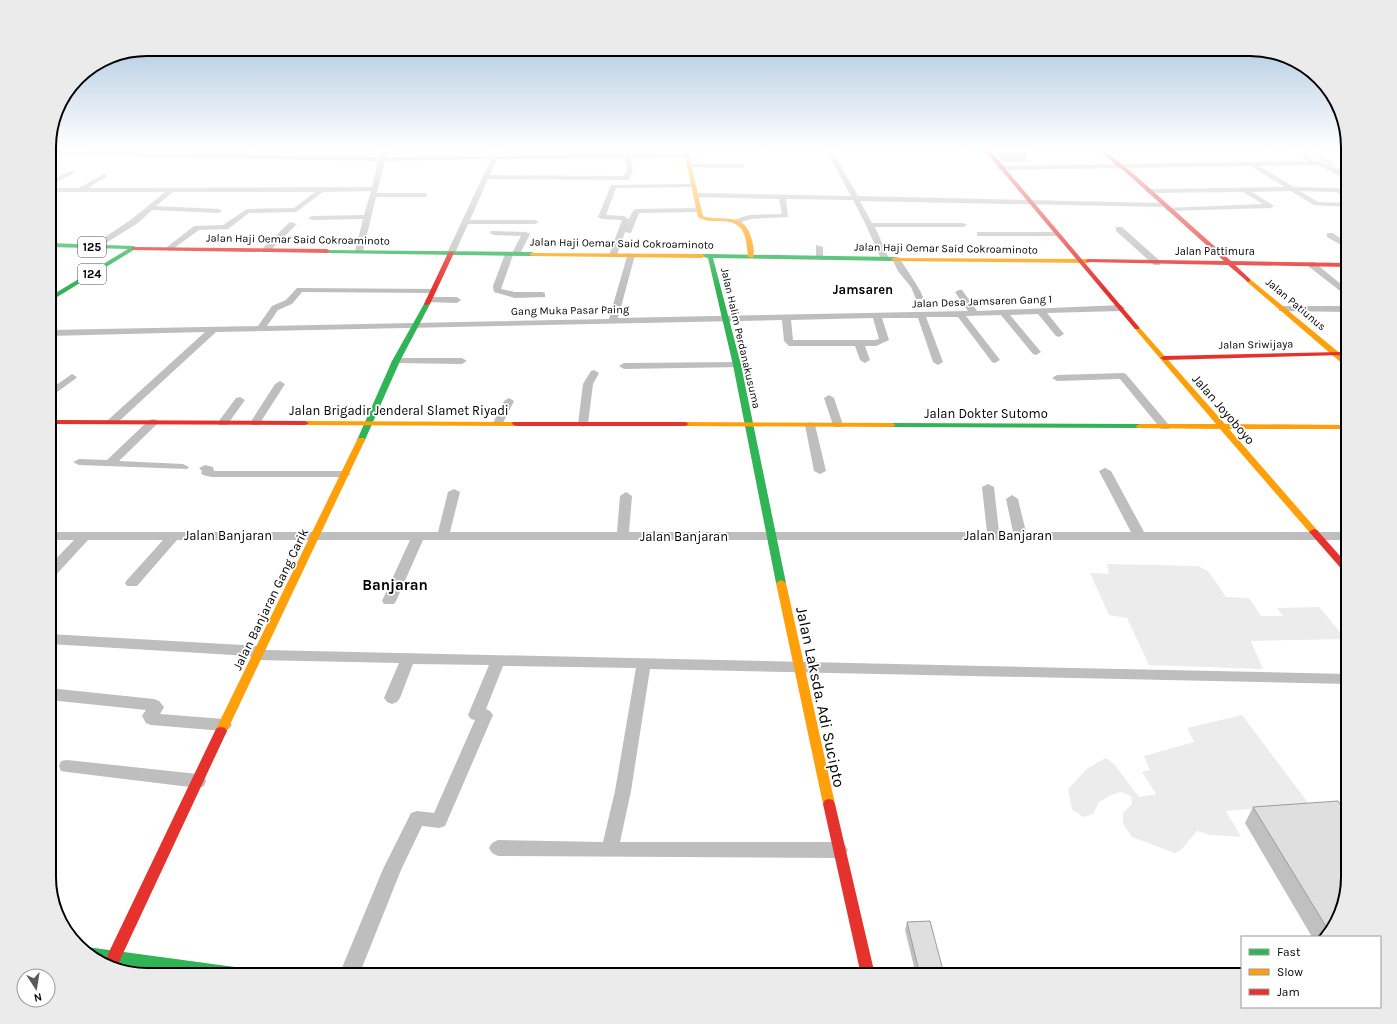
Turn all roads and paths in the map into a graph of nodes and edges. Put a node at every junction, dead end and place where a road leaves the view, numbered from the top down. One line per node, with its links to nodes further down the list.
1 (165, 195): 19 (street)
2 (316, 195): 40 (street)
3 (373, 195): 23 (street)
4 (421, 195): 5 (street)
5 (425, 195)
6 (478, 195): 25 (street)
7 (611, 195): 45 (street)
8 (695, 195): 14 (street); 20 (street)
9 (852, 195): 15 (street)
10 (1025, 195): 16 (street, Jalan Joyoboyo)
11 (1152, 195): 18 (street, Jalan Patiunus)
12 (1253, 195): 18 (street)
13 (1302, 195): 17 (street)
14 (782, 196): 15 (street); 24 (street)
15 (854, 198): 16 (street); 28 (street)
16 (1030, 201): 18 (street); 33 (street, Jalan Joyoboyo)
17 (1340, 205)
18 (1166, 207): 54 (street, Jalan Patiunus)
19 (150, 208): 21 (street); 37 (street)
20 (699, 210): 24 (street); 45 (street)
21 (218, 211)
22 (312, 218): 23 (street)
23 (367, 218): 42 (street)
24 (739, 221): 48 (street)
25 (466, 222): 26 (street); 43 (street)
26 (536, 222)
27 (293, 224): 41 (street)
28 (870, 225): 29 (street); 50 (street)
29 (963, 225)
30 (1120, 229): 53 (street)
31 (494, 233): 44 (street)
32 (980, 234): 33 (street)
33 (1057, 234): 52 (street, Jalan Joyoboyo)
34 (1330, 235): 35 (street)
35 (1341, 242)
36 (56, 245): 37 (street, 125)
37 (96, 247): 39 (street, 125)
38 (819, 247): 49 (street)
39 (134, 248): 40 (street, Jalan Haji Oemar Said Cokroaminoto); 61 (street, 124)
40 (166, 249): 41 (street, Jalan Haji Oemar Said Cokroaminoto)
41 (266, 250): 42 (street, Jalan Haji Oemar Said Cokroaminoto)
42 (359, 251): 43 (street, Jalan Haji Oemar Said Cokroaminoto)
43 (451, 253): 44 (street, Jalan Haji Oemar Said Cokroaminoto); 58 (street, Jalan Banjaran Gang Carik)
44 (513, 254): 45 (street, Jalan Haji Oemar Said Cokroaminoto); 60 (street)
45 (616, 255): 46 (street, Jalan Haji Oemar Said Cokroaminoto)
46 (631, 256): 47 (street, Jalan Haji Oemar Said Cokroaminoto); 77 (street)
47 (710, 256): 48 (street, Jalan Haji Oemar Said Cokroaminoto); 76 (street, Jalan Halim Perdanakusuma)
48 (751, 257): 49 (street, Jalan Haji Oemar Said Cokroaminoto)
49 (820, 258): 50 (street, Jalan Haji Oemar Said Cokroaminoto)
50 (885, 259): 51 (street, Jalan Haji Oemar Said Cokroaminoto)
51 (896, 259): 52 (street, Jalan Haji Oemar Said Cokroaminoto); 62 (street)
52 (1082, 262): 53 (street, Jalan Pattimura); 65 (street, Jalan Joyoboyo)
53 (1157, 263): 54 (street, Jalan Pattimura)
54 (1228, 263): 55 (street, Jalan Pattimura); 66 (street, Jalan Patiunus)
55 (1311, 264): 56 (street, Jalan Pattimura); 57 (street)
56 (1341, 265)
57 (1341, 288)
58 (433, 291): 63 (street, Jalan Banjaran Gang Carik); 80 (street)
59 (959, 292): 69 (street)
60 (542, 295)
61 (56, 296)
62 (919, 297)
63 (429, 300): 64 (street); 79 (street, Jalan Banjaran Gang Carik)
64 (457, 300)
65 (1120, 308): 68 (street, Jalan Desa Jamsaren Gang 1); 88 (street, Jalan Joyoboyo)
66 (1282, 309): 67 (street); 86 (street, Jalan Patiunus)
67 (1341, 309)
68 (1040, 311): 70 (street, Jalan Desa Jamsaren Gang 1); 83 (street)
69 (974, 313): 70 (street, Jalan Desa Jamsaren Gang 1); 72 (street, Jalan Desa Jamsaren Gang 1)
70 (1004, 313): 85 (street)
71 (470, 314): 78 (street)
72 (960, 314): 73 (street, Jalan Desa Jamsaren Gang 1); 91 (street)
73 (921, 315): 74 (street, Jalan Desa Jamsaren Gang 1); 94 (street)
74 (878, 316): 75 (street, Jalan Desa Jamsaren Gang 1); 84 (street)
75 (786, 318): 76 (street, Jalan Desa Jamsaren Gang 1); 84 (street)
76 (725, 319): 77 (street, Gang Muka Pasar Paing); 96 (street, Jalan Halim Perdanakusuma)
77 (614, 321): 78 (street, Gang Muka Pasar Paing)
78 (469, 323): 79 (street, Gang Muka Pasar Paing)
79 (416, 324): 80 (street, Gang Muka Pasar Paing); 92 (street, Jalan Banjaran Gang Carik)
80 (261, 328): 81 (street, Gang Muka Pasar Paing)
81 (213, 330): 82 (street, Gang Muka Pasar Paing); 106 (street)
82 (56, 333)
83 (1059, 334)
84 (859, 344): 90 (street)
85 (1036, 352)
86 (1336, 354): 87 (street, Jalan Sriwijaya); 88 (street, Jalan Sriwijaya); 89 (street, Jalan Patiunus)
87 (1341, 354)
88 (1164, 358): 117 (street, Jalan Joyoboyo)
89 (1341, 358)
90 (865, 360)
91 (995, 360)
92 (396, 361): 93 (street); 110 (street, Jalan Banjaran Gang Carik)
93 (462, 361)
94 (938, 362)
95 (624, 366): 96 (street)
96 (737, 366): 113 (street, Jalan Halim Perdanakusuma)
97 (594, 373): 112 (street)
98 (72, 377): 101 (street)
99 (1057, 378): 116 (street)
100 (280, 384): 109 (street)
101 (56, 389)
102 (829, 398): 115 (street)
103 (240, 400): 108 (street)
104 (509, 401): 111 (street)
105 (56, 422): 106 (street, Jalan Brigadir Jenderal Slamet Riyadi)
106 (112, 422): 107 (street, Jalan Brigadir Jenderal Slamet Riyadi)
107 (153, 422): 108 (street, Jalan Brigadir Jenderal Slamet Riyadi); 120 (street)
108 (223, 423): 109 (street, Jalan Brigadir Jenderal Slamet Riyadi)
109 (255, 423): 110 (street, Jalan Brigadir Jenderal Slamet Riyadi)
110 (369, 423): 111 (street, Jalan Brigadir Jenderal Slamet Riyadi); 125 (street, Jalan Banjaran Gang Carik)
111 (498, 423): 112 (street, Jalan Brigadir Jenderal Slamet Riyadi)
112 (583, 424): 113 (street, Jalan Brigadir Jenderal Slamet Riyadi)
113 (748, 424): 114 (street, Jalan Dokter Sutomo); 139 (street, Jalan Laksda. Adi Sucipto)
114 (810, 425): 115 (street, Jalan Dokter Sutomo); 123 (street)
115 (838, 425): 116 (street, Jalan Dokter Sutomo)
116 (1165, 427): 117 (street, Jalan Dokter Sutomo)
117 (1222, 427): 118 (street, Jalan Dokter Sutomo); 142 (street, Jalan Joyoboyo)
118 (1341, 427)
119 (79, 462): 120 (street)
120 (110, 464): 121 (street)
121 (183, 467)
122 (205, 468): 125 (street)
123 (820, 471)
124 (1105, 471): 132 (street)
125 (345, 474): 135 (street, Jalan Banjaran Gang Carik)
126 (988, 487): 140 (street)
127 (454, 492): 137 (street)
128 (626, 496): 138 (street)
129 (1012, 499): 131 (street)
130 (174, 535): 134 (street, Jalan Banjaran); 135 (street, Jalan Banjaran); 145 (street)
131 (1020, 535): 132 (street, Jalan Banjaran); 140 (street, Jalan Banjaran)
132 (1139, 535): 142 (street, Jalan Banjaran)
133 (56, 536): 134 (street, Jalan Banjaran)
134 (86, 536): 144 (street)
135 (315, 536): 136 (street, Jalan Banjaran); 148 (street, Jalan Banjaran Gang Carik)
136 (418, 536): 137 (street, Jalan Banjaran); 146 (street)
137 (443, 536): 138 (street, Jalan Banjaran)
138 (623, 536): 139 (street, Jalan Banjaran)
139 (772, 536): 140 (street, Jalan Banjaran); 152 (street, Jalan Laksda. Adi Sucipto)
140 (993, 536)
141 (1341, 536): 142 (street, Jalan Banjaran)
142 (1319, 537): 143 (street, Jalan Joyoboyo)
143 (1341, 563)
144 (56, 567)
145 (132, 583)
146 (389, 601)
147 (56, 639): 148 (street)
148 (258, 653): 149 (street); 156 (street, Jalan Banjaran Gang Carik)
149 (408, 658): 150 (street); 155 (street)
150 (498, 660): 151 (street); 165 (street)
151 (644, 664): 152 (street); 160 (street)
152 (798, 668): 153 (street); 161 (street, Jalan Laksda. Adi Sucipto)
153 (1341, 679)
154 (56, 695): 156 (street)
155 (392, 698)
156 (224, 725): 158 (street, Jalan Banjaran Gang Carik)
157 (67, 766): 158 (street)
158 (198, 780): 162 (street, Jalan Banjaran Gang Carik)
159 (498, 848): 160 (street)
160 (610, 850): 161 (street)
161 (839, 850): 166 (street, Jalan Laksda. Adi Sucipto)
162 (112, 961)
163 (117, 963): 164 (street)
164 (161, 968)
165 (352, 968)
166 (866, 968)

